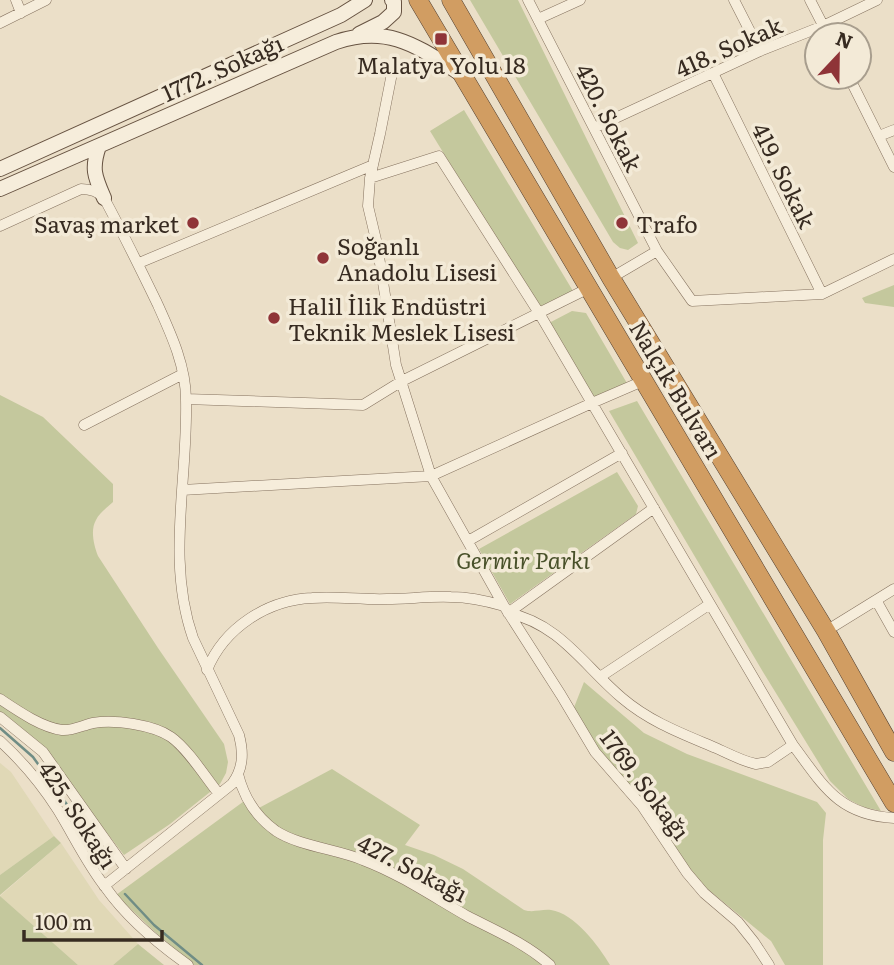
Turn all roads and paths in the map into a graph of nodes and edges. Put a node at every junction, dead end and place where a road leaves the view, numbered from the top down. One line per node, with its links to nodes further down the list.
1 (16, 0): 12 (street)
2 (46, 0): 12 (street)
3 (392, 0): 17 (street)
4 (418, 0): 22 (highway, Nalçık Bulvarı)
5 (451, 0): 40 (highway, Nalçık Bulvarı)
6 (528, 0): 13 (street, 420. Sokak)
7 (580, 0): 13 (street)
8 (734, 0): 19 (street)
9 (810, 0): 14 (street)
10 (877, 0): 15 (street, 418. Sokak)
11 (359, 3): 31 (street, 1772. Sokağı)
12 (22, 13): 16 (street)
13 (538, 19): 24 (street, 420. Sokak)
14 (821, 21)
15 (841, 21)
16 (0, 23)
17 (354, 36): 22 (street, 1772. Sokağı); 27 (street, 1772. Sokağı)
18 (803, 37): 19 (street, 418. Sokak)
19 (760, 51): 21 (street, 418. Sokak)
20 (394, 63): 29 (street, 1769. Sokağı)
21 (713, 73): 24 (street, 418. Sokak); 42 (street, 419. Sokak)
22 (463, 75): 41 (highway, Nalçık Bulvarı)
23 (856, 91): 26 (street)
24 (594, 128): 37 (street, 420. Sokak)
25 (894, 130): 26 (street)
26 (879, 136): 30 (street)
27 (99, 146): 28 (street, 1772. Sokağı); 32 (street)
28 (58, 164): 32 (street); 34 (street, 1772. Sokağı)
29 (373, 164): 33 (street, 1769. Sokağı); 39 (street)
30 (894, 167)
31 (0, 169)
32 (94, 173): 35 (street)
33 (370, 178): 43 (street); 45 (street, 1769. Sokağı)
34 (0, 189)
35 (104, 198): 36 (street); 39 (street)
36 (0, 226)
37 (657, 251): 40 (street); 42 (street, 420. Sokak)
38 (894, 259): 42 (street)
39 (139, 263): 44 (street)
40 (611, 278): 59 (highway, Nalçık Bulvarı)
41 (589, 288): 43 (street); 46 (highway, Nalçık Bulvarı)
42 (822, 294)
43 (539, 313): 45 (street); 48 (street)
44 (183, 374): 47 (street); 49 (street)
45 (402, 381): 47 (street); 51 (street, 1769. Sokağı)
46 (643, 381): 48 (street); 70 (highway, Nalçık Bulvarı)
47 (186, 399): 52 (street)
48 (592, 403): 50 (street); 51 (street)
49 (84, 425)
50 (622, 453): 53 (street); 54 (street)
51 (431, 476): 52 (street); 54 (street, 1769. Sokağı)
52 (182, 490): 61 (street)
53 (654, 508): 57 (street); 58 (street)
54 (468, 541): 58 (street, 1769. Sokağı)
55 (894, 590): 56 (street)
56 (876, 600): 59 (street); 60 (street)
57 (710, 604): 62 (street); 66 (street)
58 (506, 610): 61 (street); 62 (street); 76 (street, 1769. Sokağı)
59 (826, 631): 67 (highway, Nalçık Bulvarı)
60 (894, 632)
61 (208, 670): 68 (street)
62 (600, 677): 66 (street)
63 (0, 699): 69 (street)
64 (0, 717): 72 (street)
65 (0, 741): 73 (street, 425. Sokağı)
66 (793, 745): 71 (street)
67 (894, 752)
68 (239, 774): 69 (street); 75 (street, 427. Sokağı)
69 (219, 794): 72 (street)
70 (894, 803)
71 (894, 818)
72 (126, 869): 73 (street)
73 (104, 886): 74 (street, 425. Sokağı)
74 (188, 965)
75 (550, 965)
76 (769, 965)

